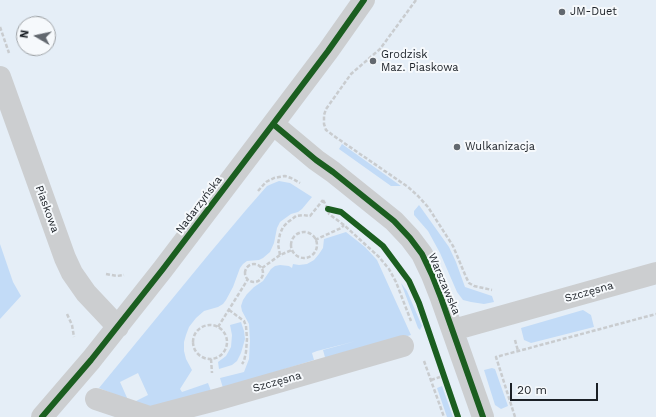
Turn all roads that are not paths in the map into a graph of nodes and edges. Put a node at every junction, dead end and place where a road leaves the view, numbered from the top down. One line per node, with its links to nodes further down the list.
1 (364, 0): 3 (street, Nadarzyńska)
2 (1, 81): 5 (street, Piaskowa)
3 (273, 124): 5 (street, Nadarzyńska); 6 (street, Warszawska)
4 (656, 274): 6 (street, Szczęsna)
5 (118, 327): 9 (street, Nadarzyńska)
6 (453, 330): 11 (street, Warszawska)
7 (403, 346): 10 (street, Szczęsna)
8 (96, 399): 10 (street)
9 (42, 417)
10 (150, 417)
11 (483, 417)

